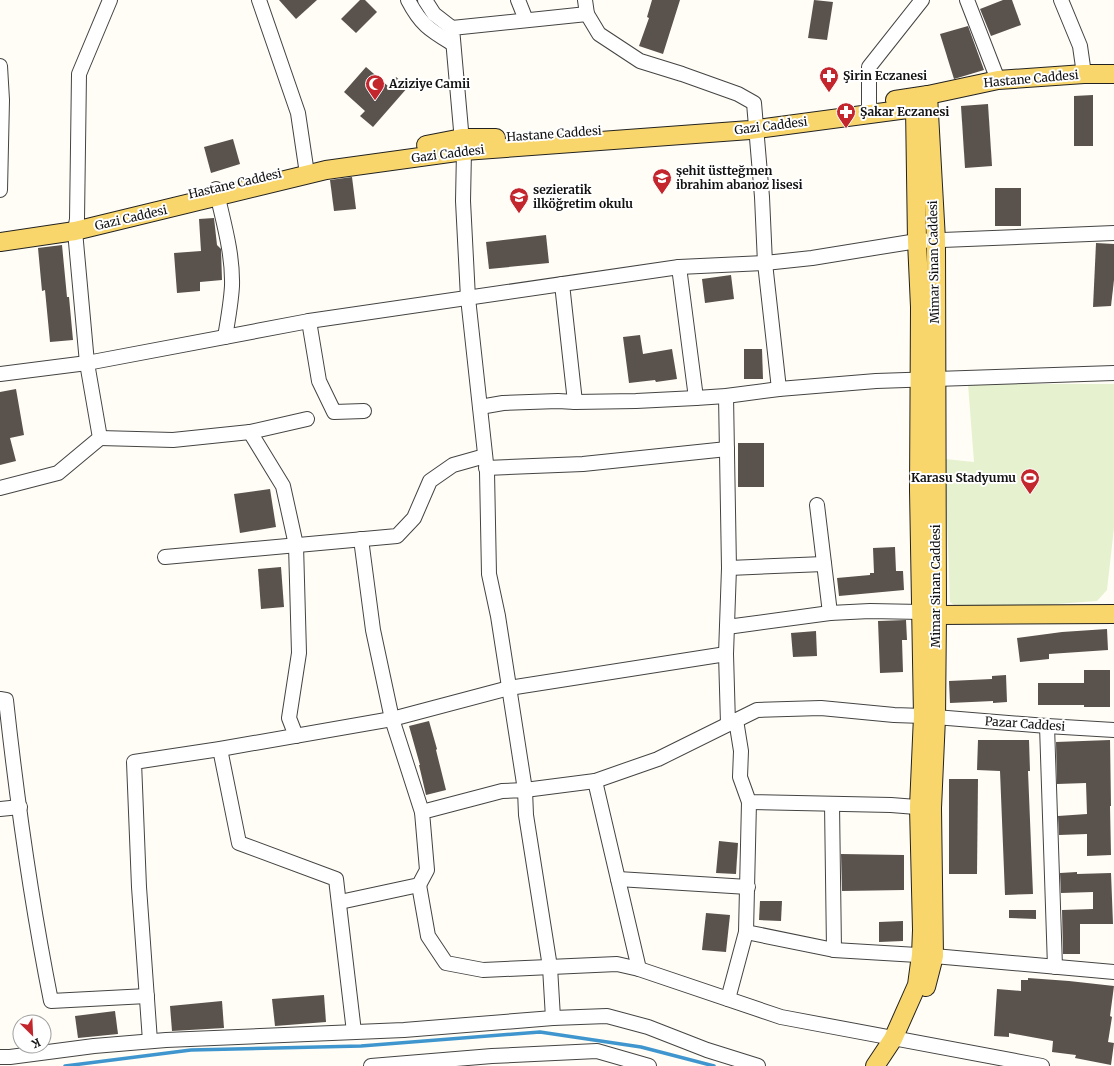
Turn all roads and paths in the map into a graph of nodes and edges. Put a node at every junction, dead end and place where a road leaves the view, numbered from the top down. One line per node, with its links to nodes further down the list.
1 (110, 0): 25 (street)
2 (258, 0): 22 (street)
3 (408, 0): 12 (street)
4 (424, 0): 11 (street)
5 (518, 0): 10 (street)
6 (922, 0): 19 (street)
7 (967, 0): 16 (street)
8 (1062, 0): 14 (street)
9 (586, 7): 10 (street); 20 (street)
10 (526, 20): 11 (street)
11 (452, 28): 12 (street)
12 (454, 44): 21 (street)
13 (0, 66): 23 (street)
14 (1084, 74): 15 (main road, Hastane Caddesi); 16 (main road, Hastane Caddesi)
15 (1114, 74)
16 (998, 80): 17 (main road, Hastane Caddesi)
17 (928, 95): 18 (main road); 19 (main road, Hastane Caddesi); 29 (main road, Mimar Sinan Caddesi)
18 (915, 108): 19 (main road); 28 (main road)
19 (868, 110): 20 (main road, Hastane Caddesi)
20 (756, 123): 21 (main road, Hastane Caddesi); 31 (street)
21 (463, 145): 22 (main road, Hastane Caddesi); 24 (main road, Gazi Caddesi); 34 (street)
22 (306, 167): 24 (main road, Hastane Caddesi)
23 (0, 190)
24 (217, 193): 25 (main road, Hastane Caddesi); 36 (street)
25 (76, 225): 26 (main road, Hastane Caddesi); 30 (main road); 37 (street)
26 (0, 231)
27 (1114, 233): 29 (street)
28 (917, 240): 29 (street); 31 (street); 40 (main road, Mimar Sinan Caddesi)
29 (936, 240): 40 (main road, Mimar Sinan Caddesi)
30 (0, 242)
31 (765, 262): 32 (street); 41 (street)
32 (679, 267): 33 (street); 43 (street)
33 (562, 284): 34 (street); 44 (street)
34 (468, 298): 35 (street); 45 (street)
35 (309, 322): 36 (street); 46 (street)
36 (225, 337): 37 (street)
37 (87, 363): 39 (street); 49 (street)
38 (1114, 373): 40 (street)
39 (0, 374)
40 (927, 379): 41 (street); 60 (main road, Mimar Sinan Caddesi)
41 (779, 389): 42 (street)
42 (726, 396): 43 (street); 50 (street)
43 (696, 398): 44 (street)
44 (575, 402): 45 (street)
45 (480, 407): 51 (street)
46 (364, 410)
47 (307, 419): 48 (street)
48 (250, 432): 49 (street); 55 (street)
49 (100, 438): 52 (street)
50 (727, 449): 51 (street); 58 (street)
51 (486, 462): 54 (street); 64 (street)
52 (0, 488)
53 (817, 505): 57 (street)
54 (361, 539): 55 (street); 67 (street)
55 (296, 545): 56 (street); 71 (street)
56 (166, 557)
57 (824, 564): 58 (street); 59 (street)
58 (729, 568): 62 (street)
59 (830, 613): 60 (street); 62 (street)
60 (929, 613): 61 (main road); 66 (main road, Mimar Sinan Caddesi)
61 (1114, 614)
62 (727, 627): 63 (street)
63 (726, 654): 64 (street); 68 (street)
64 (509, 688): 67 (street); 74 (street)
65 (0, 699): 77 (street)
66 (930, 717): 68 (street, Pazar Caddesi); 69 (street, Pazar Caddesi); 78 (main road, Mimar Sinan Caddesi)
67 (392, 719): 71 (street); 80 (street)
68 (732, 722): 73 (street, Pazar Caddesi); 75 (street)
69 (1047, 726): 70 (street, Pazar Caddesi); 89 (street)
70 (1114, 730)
71 (296, 736): 72 (street)
72 (220, 749): 84 (street); 92 (street)
73 (595, 781): 74 (street, Pazar Caddesi); 81 (street)
74 (525, 790): 80 (street, Pazar Caddesi); 88 (street)
75 (749, 802): 76 (street); 83 (street)
76 (832, 804): 78 (street); 86 (street)
77 (20, 807): 79 (street); 92 (street)
78 (925, 807): 87 (main road, Mimar Sinan Caddesi)
79 (0, 809)
80 (422, 812): 82 (street)
81 (618, 878): 83 (street); 90 (street)
82 (419, 885): 84 (street); 88 (street)
83 (748, 887): 85 (street)
84 (340, 902): 95 (street)
85 (746, 932): 86 (street); 93 (street)
86 (834, 950): 87 (street)
87 (928, 955): 89 (street); 96 (main road, Mimar Sinan Caddesi)
88 (550, 966): 90 (street); 94 (street)
89 (1054, 967): 91 (street)
90 (639, 969): 93 (street)
91 (1114, 972)
92 (147, 996): 97 (street)
93 (728, 999): 96 (street)
94 (553, 1018): 95 (street); 102 (street)
95 (354, 1032): 97 (street)
96 (897, 1040): 103 (main road, Mimar Sinan Caddesi); 104 (main road, Mimar Sinan Caddesi); 105 (street)
97 (150, 1041): 98 (street)
98 (0, 1057)
99 (555, 1060): 100 (street); 101 (street)
100 (371, 1066)
101 (649, 1066)
102 (758, 1066)
103 (874, 1066)
104 (887, 1066)
105 (1042, 1066)

